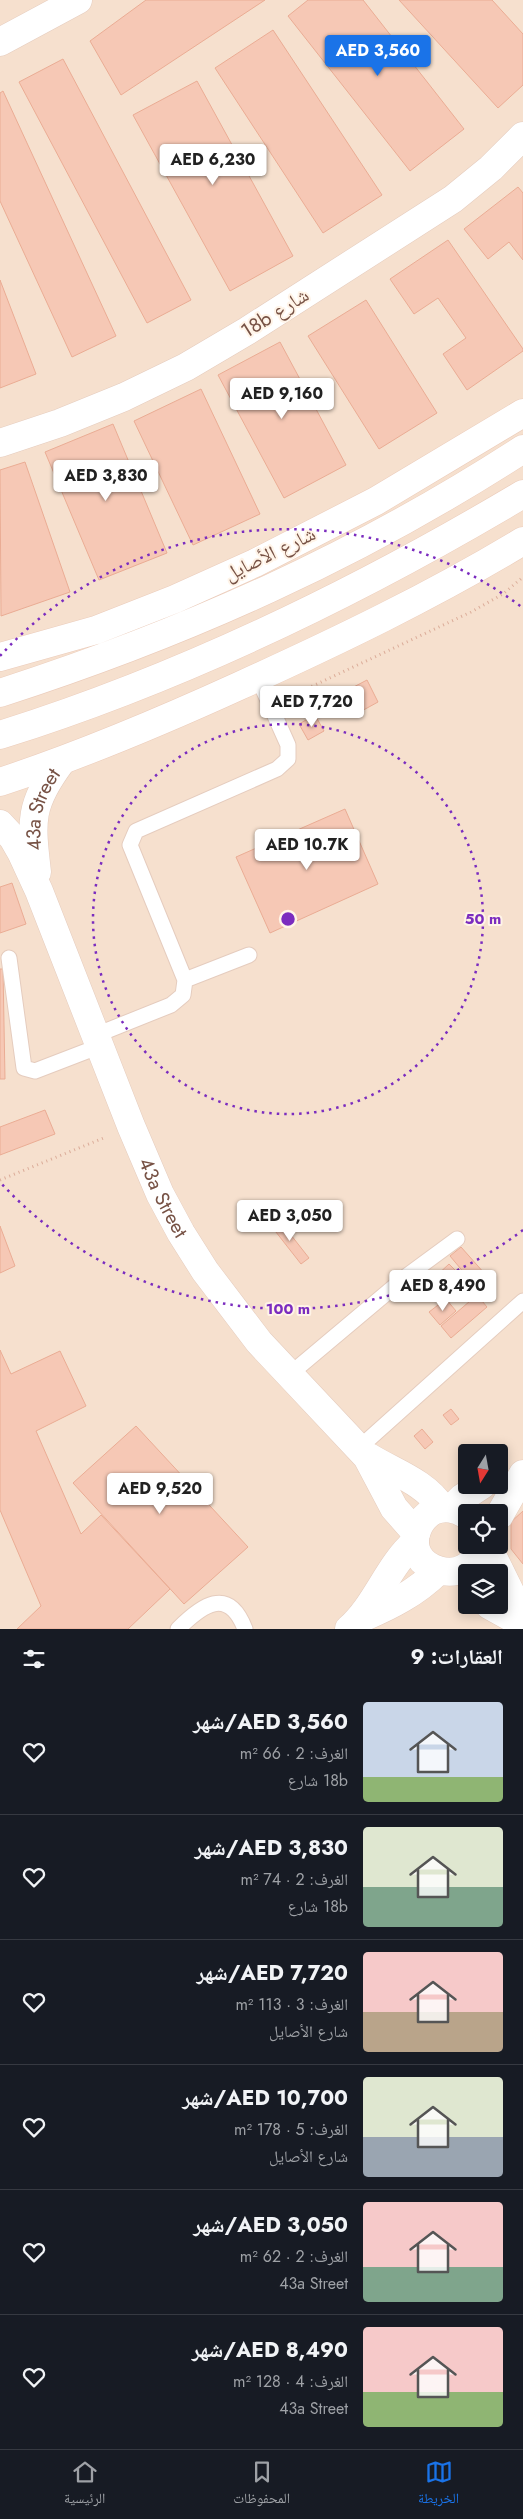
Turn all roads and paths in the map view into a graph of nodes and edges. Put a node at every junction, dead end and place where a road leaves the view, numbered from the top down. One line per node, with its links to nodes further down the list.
1 (78, 0): 2 (street)
2 (0, 42)
3 (523, 136): 5 (street, 18b شارع)
4 (523, 413): 10 (street, شارع الأصايل)
5 (0, 443)
6 (523, 449): 12 (street)
7 (523, 494): 14 (street)
8 (523, 541): 11 (street)
9 (523, 576): 13 (path)
10 (0, 657)
11 (258, 678): 13 (lane); 15 (street)
12 (0, 694)
13 (270, 706): 21 (lane)
14 (0, 735)
15 (61, 762): 16 (street); 18 (street, 43a Street)
16 (0, 782)
17 (0, 824): 18 (street, 43a Street)
18 (39, 891): 22 (street, 43a Street)
19 (250, 956): 21 (lane)
20 (9, 958): 22 (lane)
21 (184, 980): 22 (lane)
22 (98, 1040): 23 (street, 43a Street)
23 (131, 1126): 24 (path); 27 (street, 43a Street)
24 (0, 1180)
25 (457, 1239): 27 (lane)
26 (523, 1301): 28 (lane)
27 (289, 1375): 28 (street, 43a Street)
28 (363, 1452): 34 (street, 43a Street); 35 (street, 43a Street)
29 (523, 1465): 30 (street)
30 (508, 1473)
31 (523, 1474): 33 (street)
32 (468, 1494): 34 (street)
33 (506, 1504)
34 (453, 1510): 35 (street)
35 (415, 1537): 38 (street, 43a Street); 42 (street)
36 (476, 1554): 38 (street)
37 (491, 1554): 41 (street)
38 (443, 1572): 39 (street, 43a Street); 42 (street)
39 (458, 1585)
40 (505, 1614): 43 (street)
41 (523, 1618)
42 (356, 1623)
43 (523, 1624)
44 (178, 1629): 45 (lane)
45 (245, 1629)

